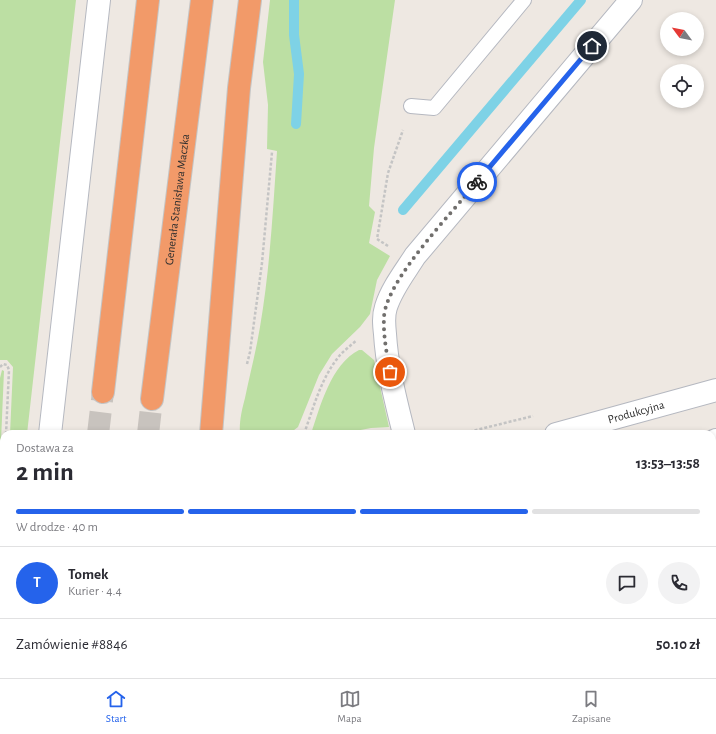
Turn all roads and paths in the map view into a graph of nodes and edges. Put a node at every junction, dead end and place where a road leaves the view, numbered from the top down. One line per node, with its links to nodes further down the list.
1 (99, 0): 18 (main road)
2 (148, 0): 15 (highway)
3 (202, 0): 16 (highway, Generała Stanisława Maczka)
4 (250, 0): 19 (highway)
5 (524, 0): 7 (lane)
6 (631, 0): 10 (main road)
7 (412, 106)
8 (400, 140): 10 (path)
9 (272, 152): 13 (path)
10 (411, 262): 11 (main road)
11 (384, 317): 20 (path); 21 (main road)
12 (0, 367): 17 (path)
13 (246, 367)
14 (716, 390): 22 (main road, Produkcyjna)
15 (103, 392)
16 (152, 399)
17 (6, 430)
18 (50, 430)
19 (212, 430)
20 (305, 430)
21 (403, 430)
22 (571, 430)

